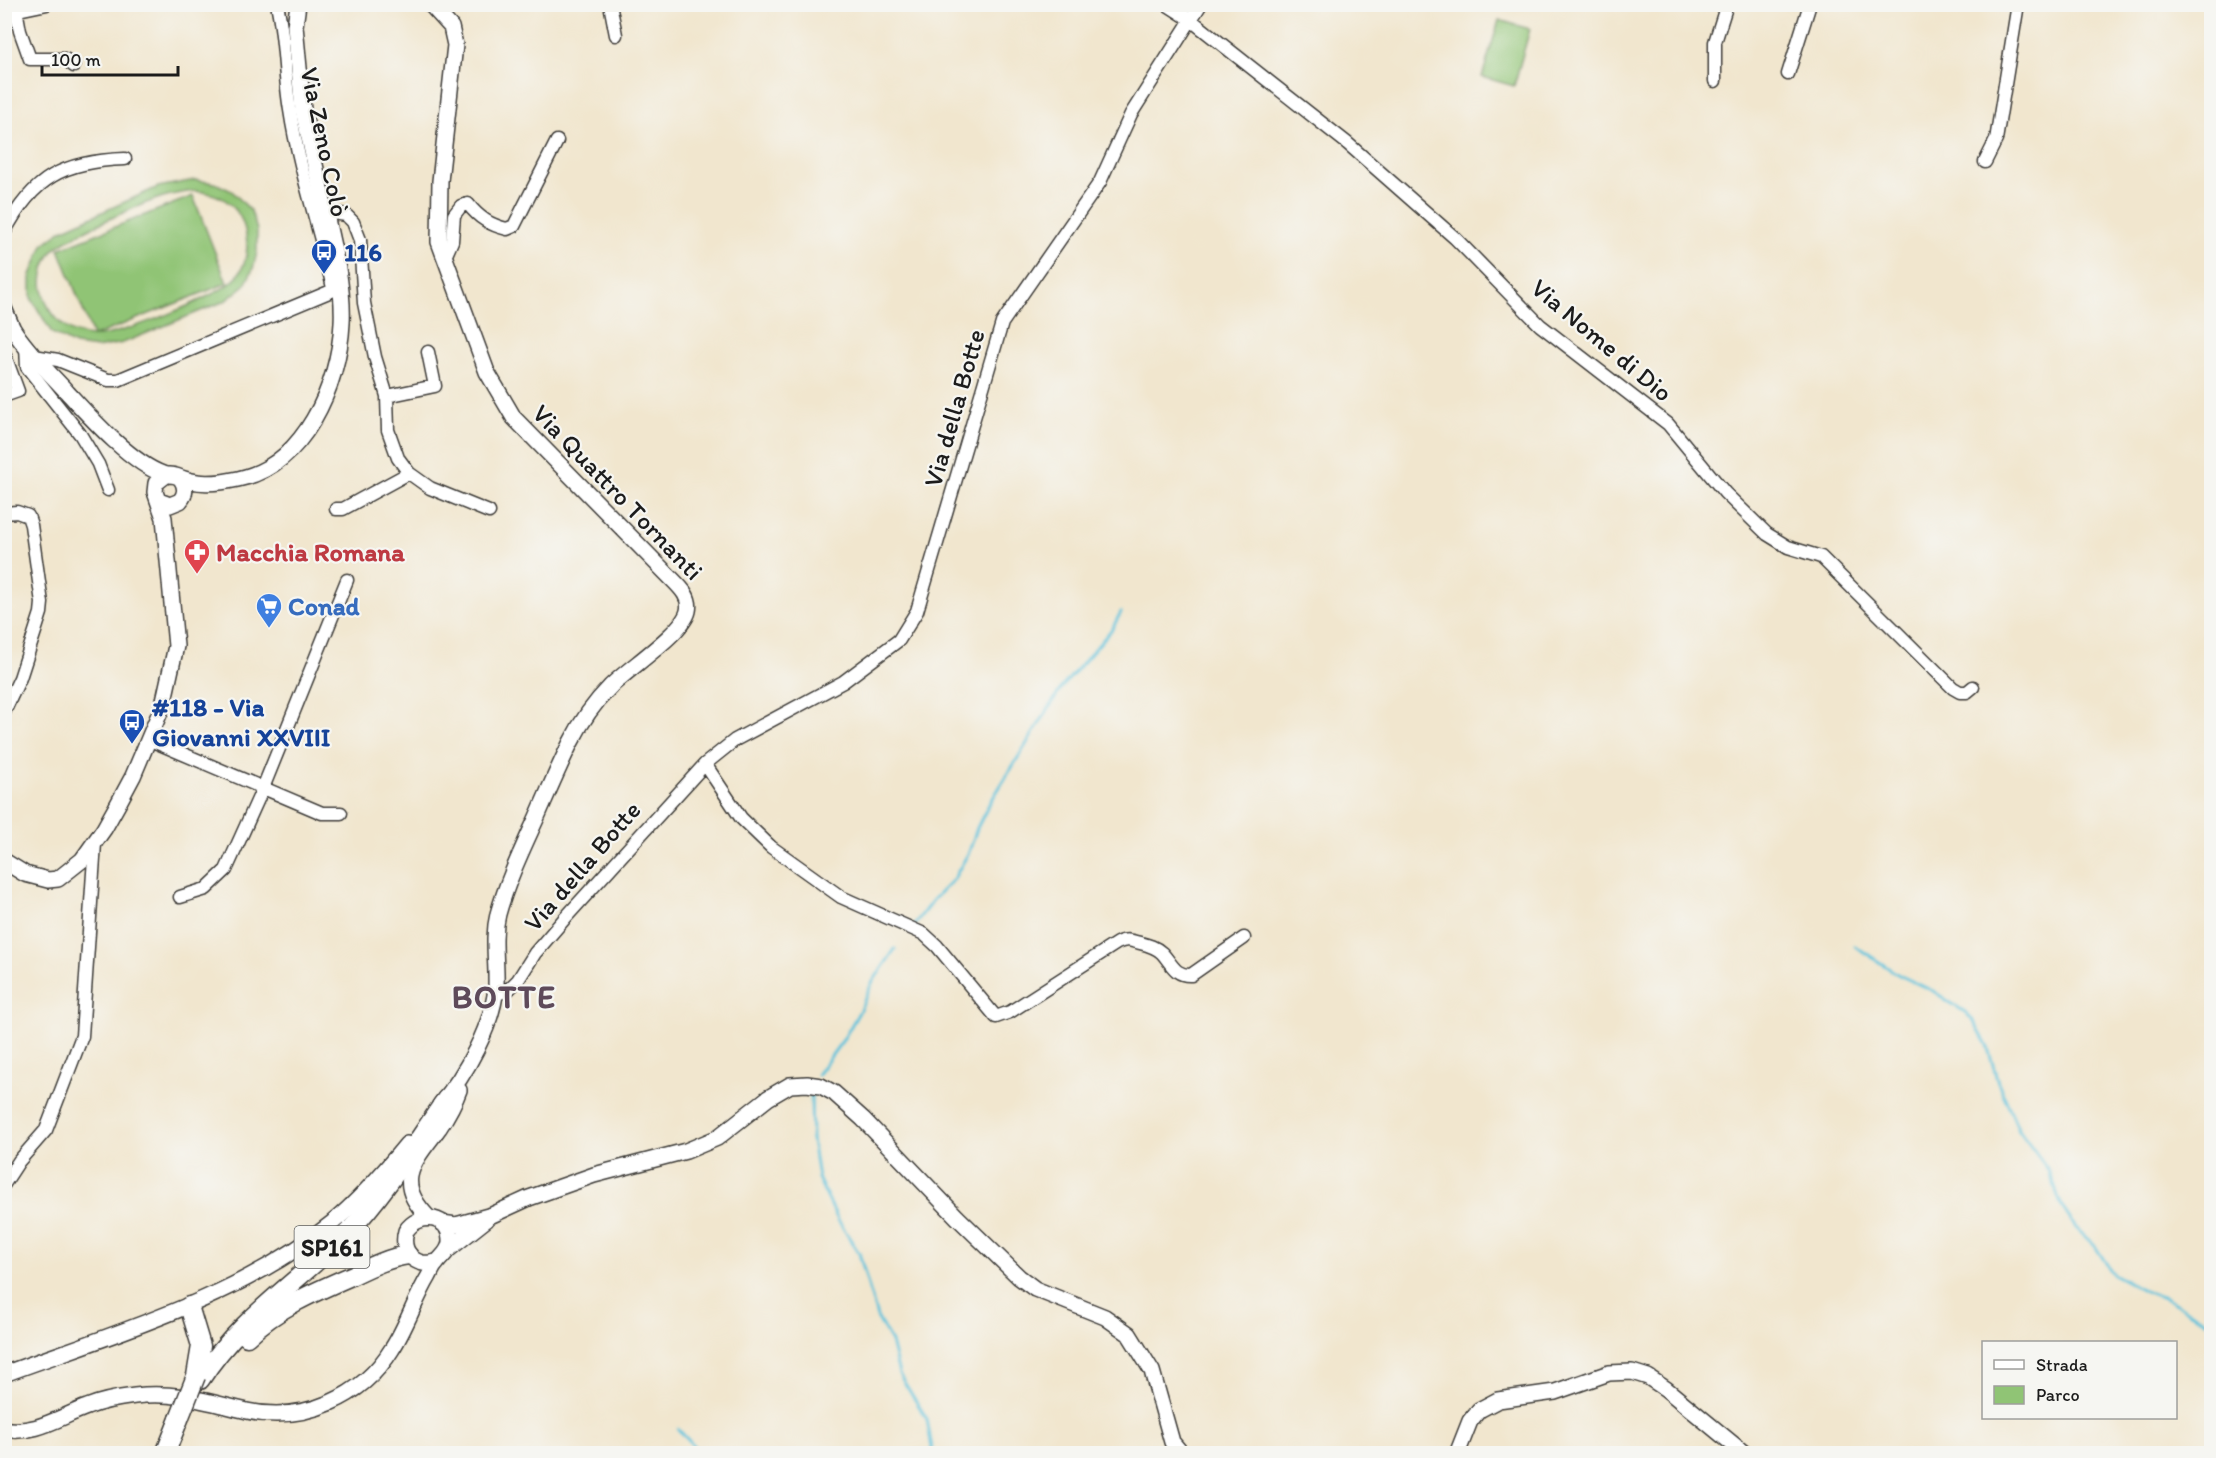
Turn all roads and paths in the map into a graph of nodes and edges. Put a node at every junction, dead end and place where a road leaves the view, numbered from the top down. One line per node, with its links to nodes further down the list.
1 (47, 4): 11 (street)
2 (277, 4): 23 (street, Via Zeno Colò)
3 (298, 4): 20 (main road)
4 (430, 4): 22 (main road, Via Quattro Tornanti)
5 (610, 4): 13 (street)
6 (1166, 4): 12 (street)
7 (1202, 4): 12 (street, Via della Botte)
8 (1727, 4): 16 (street)
9 (1810, 4): 15 (street)
10 (2019, 4): 19 (street)
11 (10, 11): 14 (street)
12 (1191, 21): 43 (street, Via Nome di Dio); 46 (street, Via della Botte)
13 (616, 35)
14 (74, 66)
15 (1788, 74)
16 (1715, 81)
17 (557, 141): 22 (street)
18 (125, 159): 21 (street)
19 (1985, 162)
20 (326, 212): 23 (main road); 29 (street)
21 (4, 232)
22 (445, 257): 53 (main road, Via Quattro Tornanti)
23 (337, 288): 25 (street); 34 (main road)
24 (4, 308): 25 (main road)
25 (30, 350): 30 (main road); 35 (street)
26 (4, 352): 28 (street)
27 (428, 352): 29 (street)
28 (4, 396)
29 (387, 396): 31 (street)
30 (131, 455): 32 (main road); 36 (main road)
31 (409, 473): 38 (street); 39 (street)
32 (165, 476): 33 (main road); 36 (main road)
33 (181, 479): 34 (main road); 37 (main road)
34 (212, 484): 37 (main road)
35 (108, 490)
36 (157, 495): 37 (main road); 41 (main road)
37 (179, 501): 41 (main road)
38 (336, 509)
39 (489, 512)
40 (4, 513): 44 (street)
41 (166, 534): 45 (main road)
42 (347, 580): 47 (street)
43 (1972, 687)
44 (4, 711)
45 (148, 739): 47 (street); 49 (main road)
46 (705, 764): 52 (street); 53 (street, Via della Botte)
47 (263, 788): 48 (street); 51 (street)
48 (341, 813)
49 (95, 843): 50 (main road); 56 (street)
50 (4, 861)
51 (180, 897)
52 (1244, 938)
53 (495, 995): 54 (main road, Via Quattro Tornanti)
54 (466, 1067): 55 (main road); 58 (main road)
55 (447, 1098): 63 (main road); 65 (highway, SP161)
56 (4, 1184)
57 (492, 1215): 58 (main road); 59 (main road); 68 (main road)
58 (435, 1220): 59 (main road); 60 (main road)
59 (448, 1249): 61 (main road)
60 (413, 1258): 61 (main road); 62 (main road); 65 (highway, SP161)
61 (436, 1262): 62 (main road)
62 (419, 1293): 66 (main road)
63 (189, 1305): 64 (main road); 65 (highway, SP161)
64 (4, 1374)
65 (201, 1380): 67 (highway, SP161, bridge)
66 (4, 1429)
67 (165, 1454)
68 (1182, 1454)
69 (1457, 1454): 70 (main road)
70 (1745, 1454)

